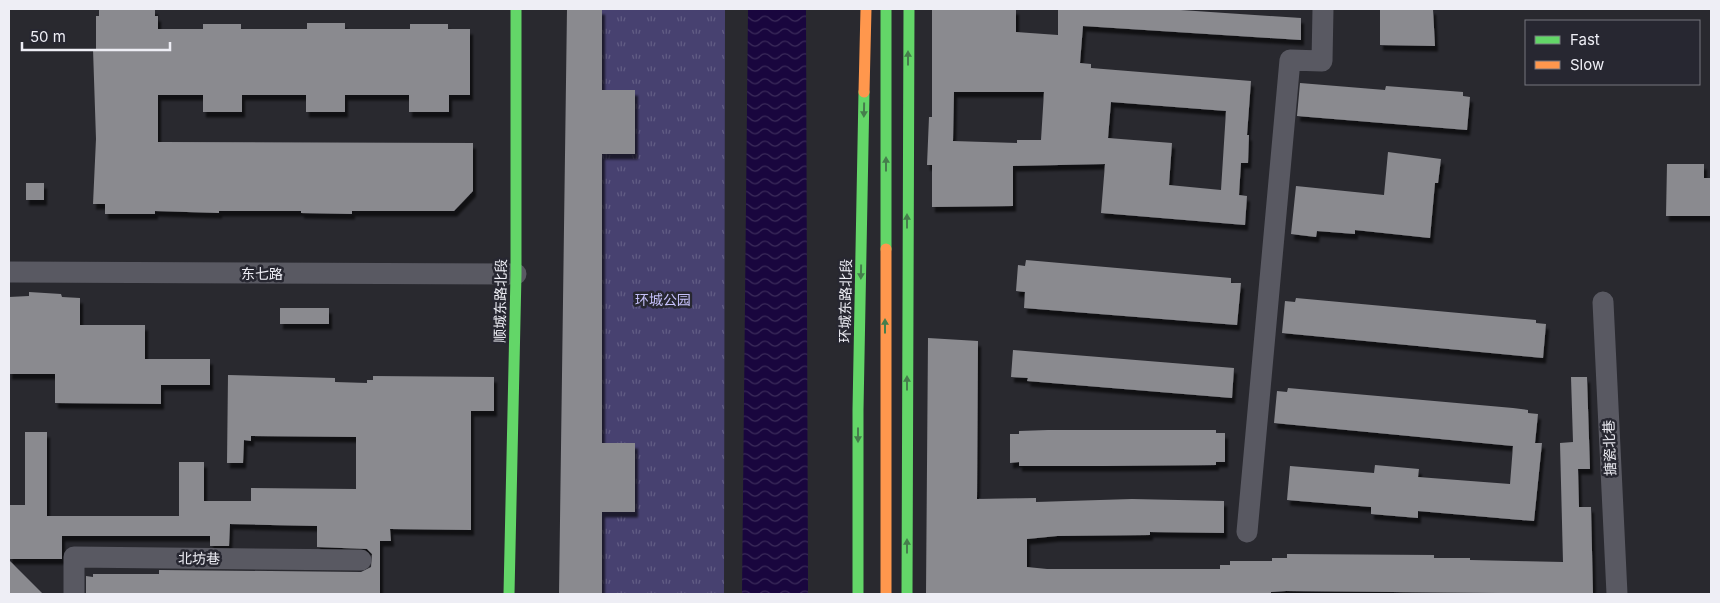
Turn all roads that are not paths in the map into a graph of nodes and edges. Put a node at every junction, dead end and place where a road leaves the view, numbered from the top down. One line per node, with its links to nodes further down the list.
1 (516, 9): 7 (main road, 顺城东路北段)
2 (866, 9): 12 (main road, 环城东路北段, one-way to 12)
3 (886, 9): 11 (main road, one-way to 3)
4 (909, 9): 19 (main road, one-way to 4)
5 (1323, 9): 9 (street)
6 (9, 272): 7 (street, 东七路)
7 (516, 274): 14 (main road, 顺城东路北段)
8 (1603, 302): 20 (street, 搪瓷北巷)
9 (1247, 532)
10 (360, 560): 13 (street, 北坊巷)
11 (886, 567): 17 (main road); 18 (main road)
12 (858, 571): 15 (main road); 16 (main road, 环城东路北段)
13 (74, 594)
14 (509, 594)
15 (854, 594)
16 (858, 594)
17 (886, 594)
18 (890, 594)
19 (907, 594)
20 (1617, 594)

